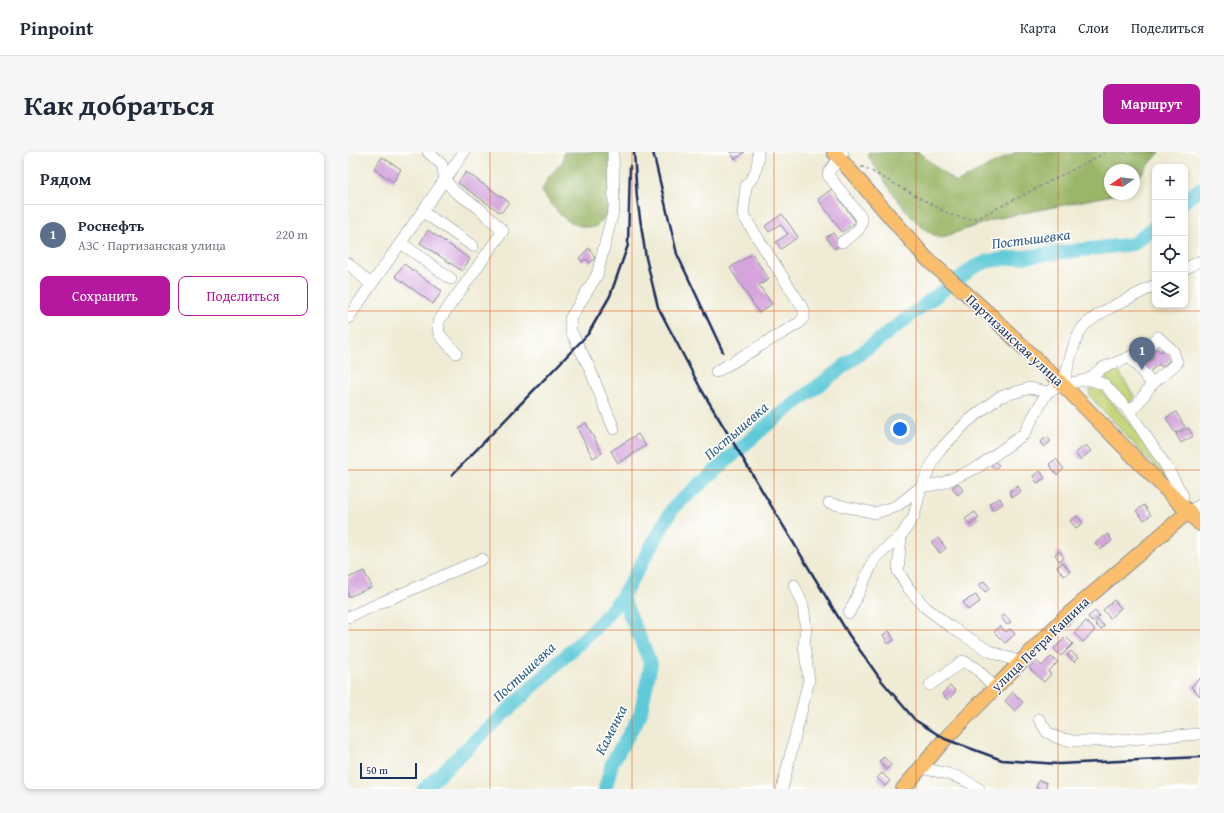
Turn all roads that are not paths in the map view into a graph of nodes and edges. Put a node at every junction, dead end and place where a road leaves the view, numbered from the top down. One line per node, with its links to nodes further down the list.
1 (428, 152): 6 (street)
2 (464, 152): 6 (street)
3 (613, 152): 26 (street)
4 (758, 152): 20 (street)
5 (839, 155): 8 (street); 23 (main road, Партизанская улица)
6 (445, 180): 7 (street); 18 (street)
7 (423, 212): 9 (street); 10 (street)
8 (842, 242)
9 (401, 243): 14 (street); 15 (street)
10 (473, 246)
11 (1200, 261): 13 (street)
12 (348, 263): 15 (street)
13 (1188, 267)
14 (451, 279)
15 (371, 285): 17 (street)
16 (1152, 287): 23 (street)
17 (348, 318)
18 (456, 353)
19 (1130, 357): 21 (street); 22 (street); 22 (street)
20 (716, 372)
21 (1089, 379): 23 (street); 25 (street)
22 (1152, 384): 25 (street)
23 (1063, 385): 24 (street); 29 (main road, Партизанская улица)
24 (1047, 392): 27 (street); 27 (street)
25 (1129, 411): 29 (street)
26 (614, 429)
27 (920, 487): 28 (street); 31 (street)
28 (829, 503)
29 (1190, 507): 30 (main road, Партизанская улица); 36 (main road, улица Петра Кашина)
30 (1200, 524)
31 (901, 536): 34 (street); 36 (street)
32 (482, 559): 35 (street)
33 (794, 584): 42 (street)
34 (849, 613)
35 (348, 616)
36 (1020, 662): 38 (main road, улица Петра Кашина)
37 (930, 685): 38 (street)
38 (995, 688): 41 (main road, улица Петра Кашина)
39 (1039, 719): 40 (street)
40 (1200, 734)
41 (919, 768): 43 (main road, улица Петра Кашина); 44 (street)
42 (782, 789)
43 (903, 789)
44 (979, 789)

